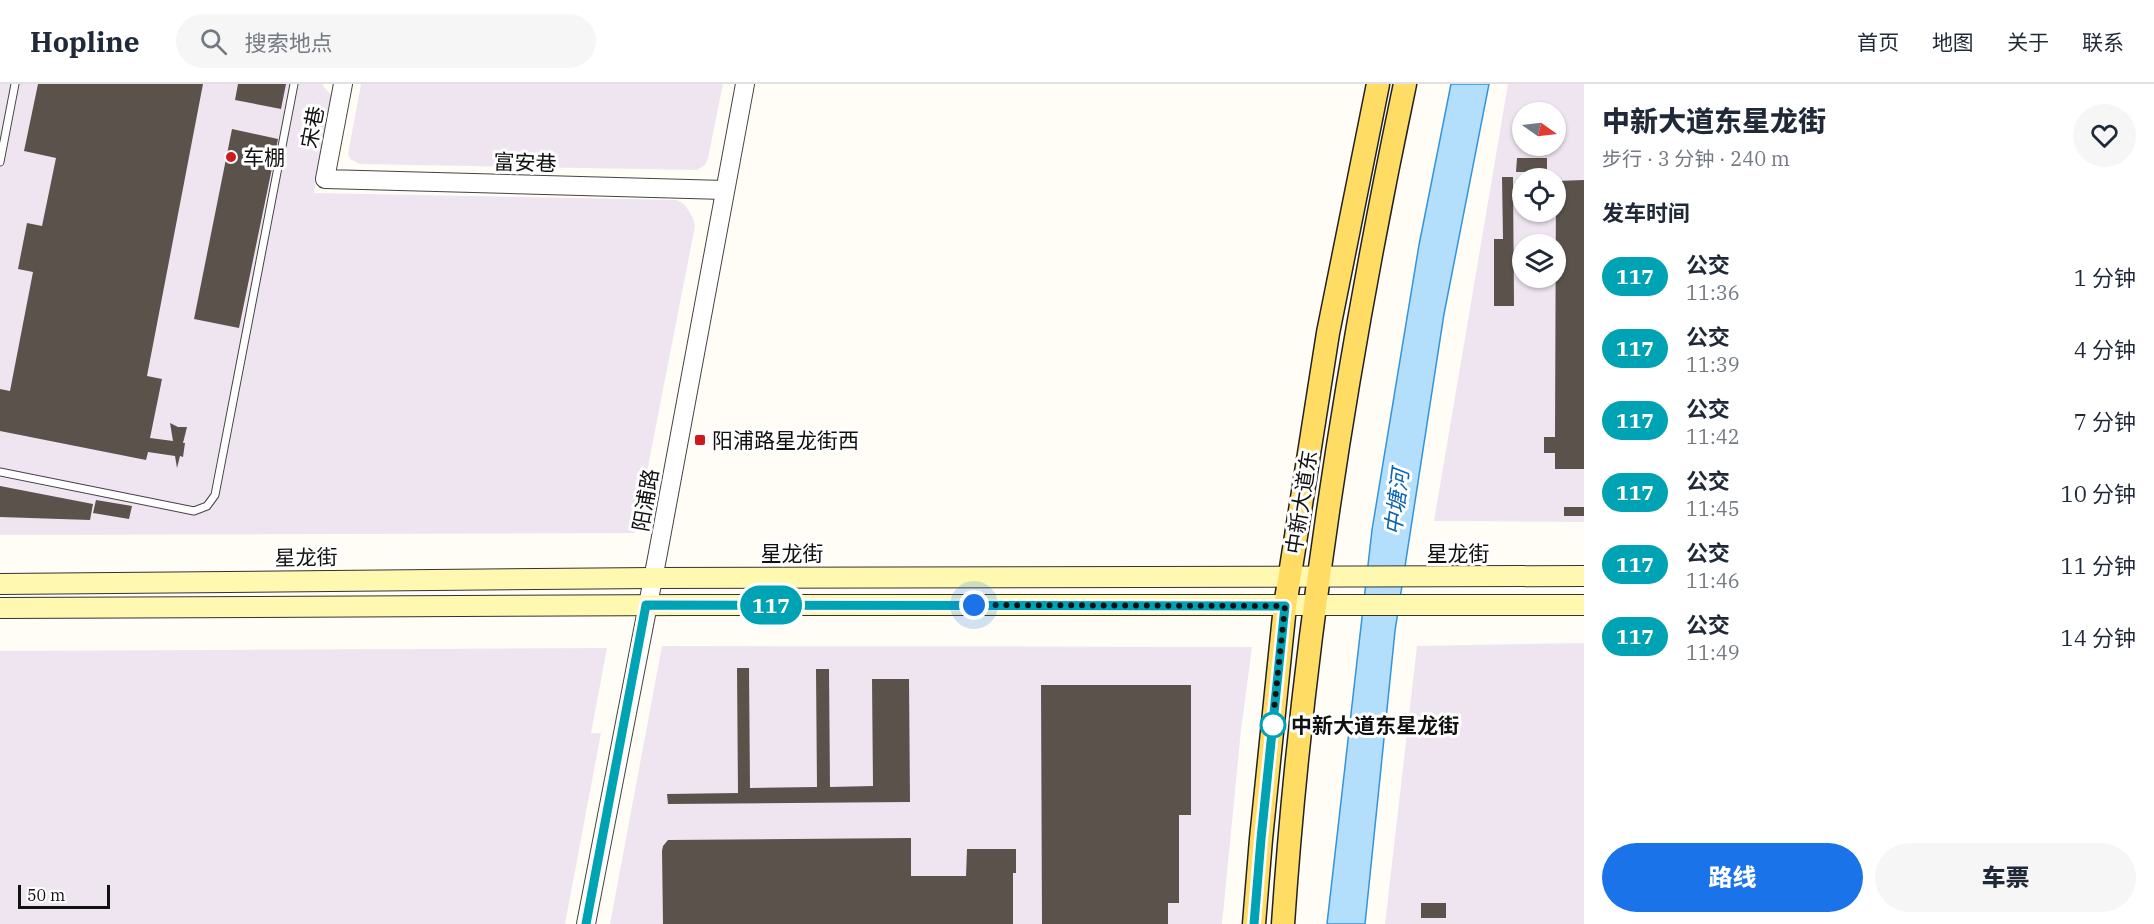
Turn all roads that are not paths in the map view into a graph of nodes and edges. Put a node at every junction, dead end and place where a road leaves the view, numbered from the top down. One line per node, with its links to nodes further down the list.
1 (15, 84): 7 (lane)
2 (294, 84): 10 (lane)
3 (343, 84): 8 (street, 宋巷)
4 (745, 84): 9 (street, 阳浦路)
5 (1378, 84): 11 (main road, 中新大道东)
6 (1405, 84): 12 (main road, 中新大道东)
7 (0, 162)
8 (325, 179): 9 (street, 富安巷)
9 (725, 190): 14 (street, 阳浦路)
10 (0, 472)
11 (1289, 576): 12 (main road, 星龙街); 14 (main road, 星龙街); 19 (main road, 中新大道东)
12 (1319, 576): 13 (main road, 星龙街); 17 (main road, 中新大道东)
13 (1584, 576)
14 (652, 578): 15 (main road, 星龙街); 16 (street, 阳浦路)
15 (0, 584)
16 (646, 605): 19 (main road); 20 (main road); 21 (street, 阳浦路)
17 (1315, 605): 18 (main road); 19 (main road); 23 (main road, 中新大道东)
18 (1584, 605)
19 (1285, 606): 22 (main road, 中新大道东)
20 (0, 608)
21 (586, 924)
22 (1254, 924)
23 (1283, 924)

